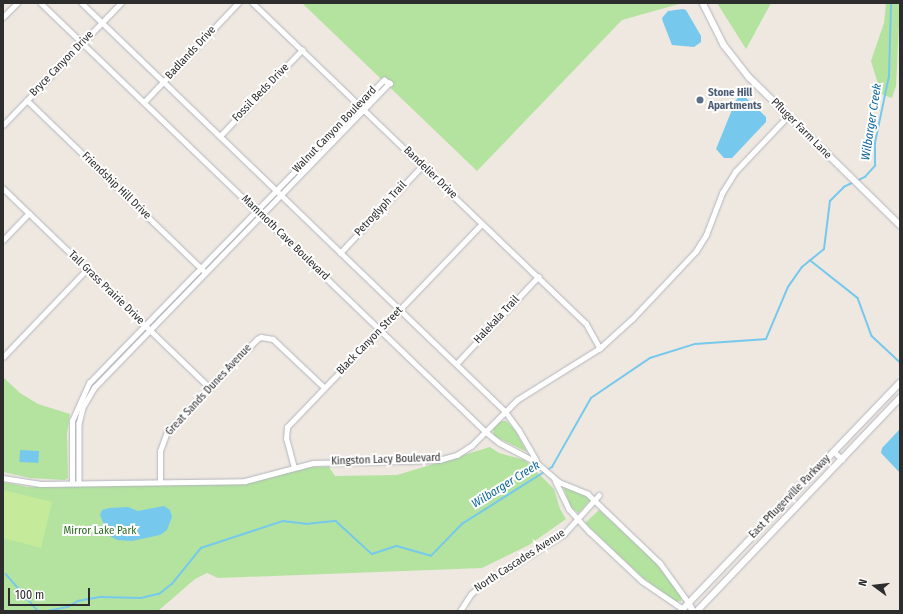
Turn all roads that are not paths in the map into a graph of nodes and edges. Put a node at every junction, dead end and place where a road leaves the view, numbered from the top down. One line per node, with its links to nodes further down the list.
1 (17, 3): 8 (street)
2 (41, 3): 10 (street, Mammoth Cave Boulevard)
3 (82, 3): 9 (street, Mammoth Cave Boulevard)
4 (121, 3): 9 (street, Bryce Canyon Drive)
5 (238, 3): 12 (street, Badlands Drive)
6 (253, 3): 11 (street, Bandelier Drive)
7 (702, 3): 17 (street, Pfluger Farm Lane)
8 (3, 18)
9 (102, 22): 10 (street, Bryce Canyon Drive); 12 (street, Mammoth Cave Boulevard)
10 (82, 43): 13 (street, Bryce Canyon Drive); 14 (street, Mammoth Cave Boulevard)
11 (302, 50): 15 (street, Bandelier Drive); 19 (street, Fossil Beds Drive)
12 (163, 82): 14 (street, Badlands Drive); 19 (street, Mammoth Cave Boulevard)
13 (27, 100): 18 (street, Bryce Canyon Drive); 32 (street, Friendship Hill Drive)
14 (144, 102): 24 (street, Mammoth Cave Boulevard)
15 (360, 105): 16 (street, Bandelier Drive); 16 (street, Walnut Canyon Boulevard); 22 (street, Walnut Canyon Boulevard)
16 (364, 110): 20 (street, Bandelier Drive); 23 (street, Walnut Canyon Boulevard)
17 (788, 116): 28 (street, Pfluger Farm Lane); 39 (street, Kingston Lacy Boulevard)
18 (3, 125)
19 (220, 136): 22 (street, Mammoth Cave Boulevard)
20 (422, 166): 27 (street, Bandelier Drive); 30 (street, Petroglyph Trail)
21 (3, 188): 25 (street, Tall Grass Prairie Drive)
22 (276, 191): 23 (street, Mammoth Cave Boulevard); 24 (street, Walnut Canyon Boulevard)
23 (281, 196): 26 (street, Walnut Canyon Boulevard); 30 (street, Mammoth Cave Boulevard)
24 (256, 211): 26 (street, Mammoth Cave Boulevard); 32 (street, Walnut Canyon Boulevard)
25 (29, 213): 29 (street); 31 (street, Tall Grass Prairie Drive)
26 (261, 216): 33 (street, Walnut Canyon Boulevard); 38 (street, Mammoth Cave Boulevard)
27 (482, 224): 34 (street, Bandelier Drive); 35 (street, Black Canyon Street)
28 (900, 225)
29 (3, 240)
30 (340, 252): 35 (street, Mammoth Cave Boulevard)
31 (87, 269): 36 (street, Tall Grass Prairie Drive); 40 (street)
32 (201, 269): 33 (street, Friendship Hill Drive); 36 (street, Walnut Canyon Boulevard)
33 (205, 273): 37 (street, Walnut Canyon Boulevard)
34 (538, 277): 39 (street, Bandelier Drive); 41 (street, Halekala Trail)
35 (400, 310): 38 (street, Black Canyon Street); 41 (street, Mammoth Cave Boulevard)
36 (146, 326): 37 (street, Tall Grass Prairie Drive); 55 (street, Walnut Canyon Boulevard)
37 (150, 330): 43 (street, Tall Grass Prairie Drive); 56 (street, Walnut Canyon Boulevard)
38 (379, 330): 44 (street, Black Canyon Street); 47 (street, Mammoth Cave Boulevard)
39 (600, 348): 46 (street, Kingston Lacy Boulevard)
40 (3, 357)
41 (456, 364): 46 (street, Mammoth Cave Boulevard)
42 (900, 383): 48 (main road, East Pflugerville Parkway)
43 (210, 388): 44 (street, Great Sands Dunes Avenue); 54 (street, Great Sands Dunes Avenue)
44 (325, 388): 51 (street, Black Canyon Street)
45 (900, 398): 49 (main road, East Pflugerville Parkway)
46 (505, 412): 47 (street, Kingston Lacy Boulevard); 50 (street, Mammoth Cave Boulevard)
47 (484, 431): 50 (street, Mammoth Cave Boulevard); 51 (street, Kingston Lacy Boulevard)
48 (834, 452): 49 (street); 60 (main road, East Pflugerville Parkway)
49 (842, 459): 64 (main road, East Pflugerville Parkway)
50 (536, 462): 53 (street, Mammoth Cave Boulevard)
51 (294, 468): 54 (street, Kingston Lacy Boulevard)
52 (3, 478): 55 (street, Kingston Lacy Boulevard)
53 (554, 478): 58 (street, Mammoth Cave Boulevard); 59 (street, Mammoth Cave Boulevard)
54 (160, 482): 56 (street, Kingston Lacy Boulevard)
55 (72, 483): 56 (street, Kingston Lacy Boulevard)
56 (79, 483)
57 (599, 495): 58 (street, North Cascades Avenue)
58 (594, 501): 59 (street, North Cascades Avenue); 60 (street, Mammoth Cave Boulevard)
59 (579, 520): 61 (street, Mammoth Cave Boulevard); 62 (street, North Cascades Avenue)
60 (689, 603): 61 (main road, East Pflugerville Parkway); 63 (street, Mammoth Cave Boulevard)
61 (684, 610)
62 (460, 611)
63 (693, 611)
64 (697, 611)

